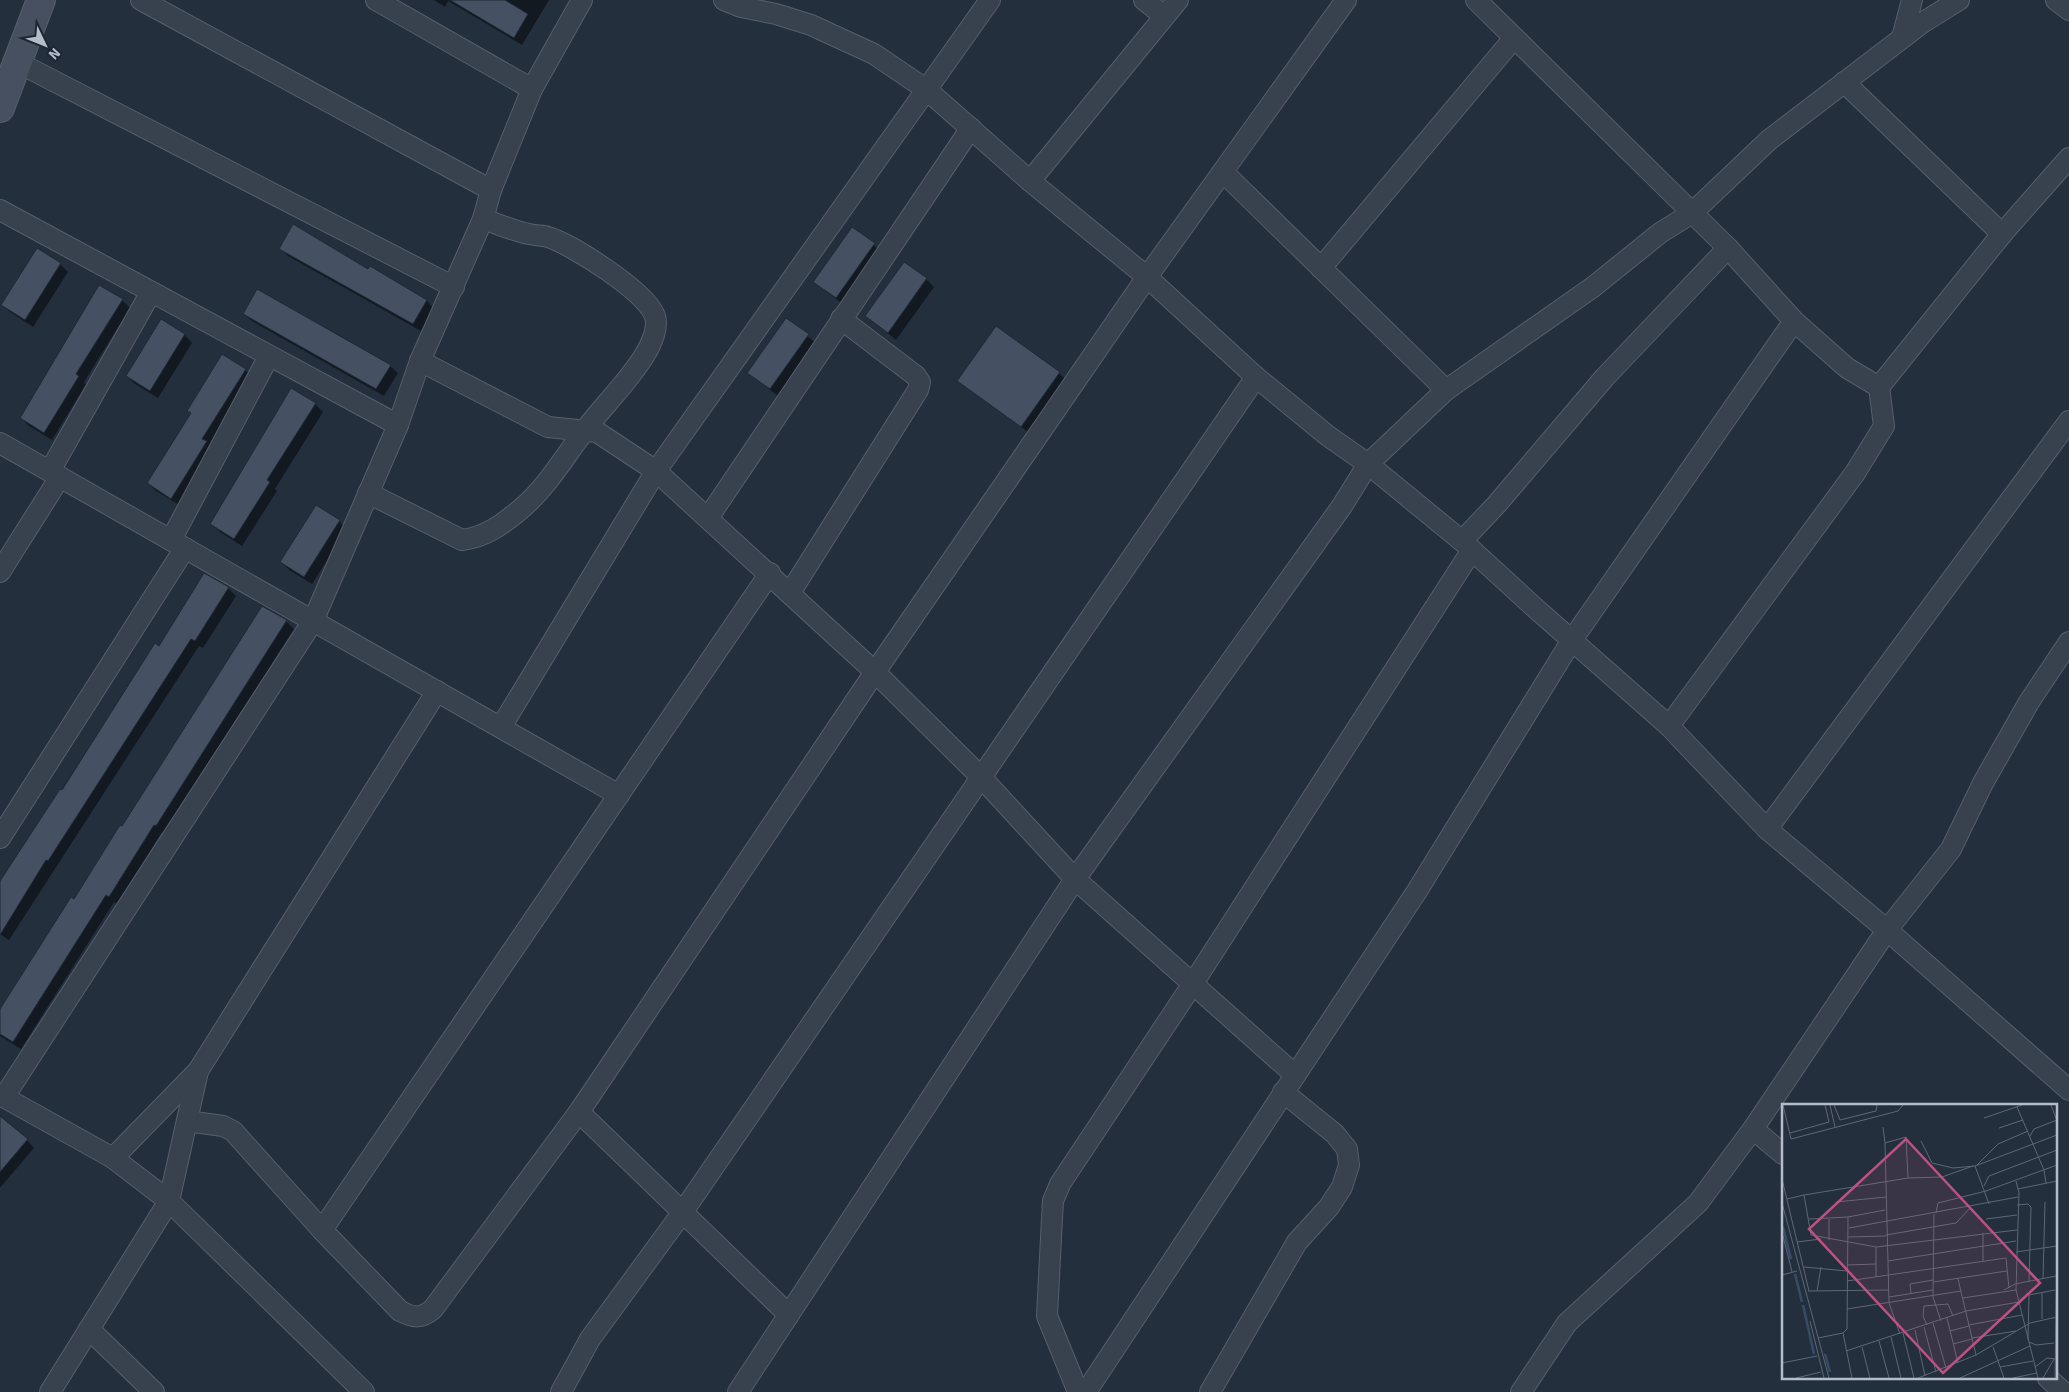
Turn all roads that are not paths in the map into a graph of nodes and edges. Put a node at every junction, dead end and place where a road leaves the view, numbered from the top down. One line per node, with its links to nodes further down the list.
1 (41, 0): 18 (street)
2 (141, 0): 27 (street)
3 (376, 0): 20 (street)
4 (582, 0): 20 (street)
5 (724, 0): 21 (street)
6 (990, 0): 21 (street)
7 (1144, 0): 15 (street)
8 (1178, 0): 15 (street)
9 (1346, 0): 25 (street)
10 (1476, 0): 16 (street)
11 (1912, 0): 17 (street)
12 (1959, 0): 17 (street)
13 (2056, 0): 14 (street)
14 (2069, 10)
15 (1164, 16): 26 (street)
16 (1514, 38): 29 (street); 33 (street)
17 (1902, 38): 19 (street)
18 (17, 62): 22 (street); 35 (street)
19 (1844, 82): 29 (street); 31 (street)
20 (532, 89): 27 (street)
21 (927, 90): 23 (street); 49 (street)
22 (0, 108)
23 (971, 128): 26 (street); 37 (street)
24 (2069, 158): 31 (street)
25 (1223, 172): 33 (street); 34 (street)
26 (1030, 181): 34 (street)
27 (491, 190): 30 (street)
28 (0, 210): 36 (street)
29 (1692, 213): 32 (street); 43 (street)
30 (483, 220): 35 (street); 46 (street)
31 (2002, 234): 42 (street)
32 (1728, 248): 38 (street); 54 (street)
33 (1321, 268): 43 (street)
34 (1147, 278): 41 (street); 61 (street)
35 (454, 287): 40 (street)
36 (151, 292): 39 (street); 50 (street)
37 (841, 320): 52 (street); 57 (street)
38 (1794, 321): 42 (street); 59 (street)
39 (269, 356): 45 (street); 53 (street)
40 (420, 361): 45 (street); 46 (street)
41 (1256, 377): 48 (street); 65 (street)
42 (1878, 387): 63 (street)
43 (1446, 390): 48 (street)
44 (2069, 421): 67 (street)
45 (398, 425): 51 (street)
46 (584, 432): 49 (street); 51 (street)
47 (0, 443): 50 (street)
48 (1368, 464): 54 (street); 69 (street)
49 (656, 471): 52 (street); 64 (street)
50 (55, 474): 53 (street); 55 (street)
51 (368, 493): 58 (street)
52 (708, 518): 56 (street)
53 (178, 544): 58 (street); 68 (street)
54 (1467, 546): 59 (street); 71 (street)
55 (0, 572)
56 (770, 574): 57 (street); 66 (street)
57 (790, 593): 61 (street)
58 (313, 621): 62 (street); 76 (street)
59 (1572, 640): 63 (street); 73 (street)
60 (2069, 642): 70 (street)
61 (875, 672): 65 (street); 77 (street)
62 (437, 691): 64 (street); 72 (street)
63 (1669, 726): 67 (street)
64 (501, 728): 66 (street)
65 (981, 777): 69 (street); 83 (street)
66 (619, 794): 84 (street)
67 (1767, 829): 70 (street)
68 (0, 838)
69 (1075, 879): 71 (street); 85 (street)
70 (1887, 930): 74 (street); 79 (street)
71 (1192, 985): 73 (street); 93 (street)
72 (198, 1071): 78 (street); 81 (street)
73 (1294, 1074): 75 (street)
74 (2069, 1090)
75 (1283, 1092): 94 (street); 95 (street)
76 (2, 1096): 81 (street)
77 (579, 1112): 83 (street); 84 (street)
78 (187, 1120): 82 (street); 84 (street)
79 (1753, 1129): 80 (street); 96 (street)
80 (1782, 1153)
81 (113, 1158): 82 (street)
82 (169, 1201): 86 (street); 90 (street)
83 (682, 1213): 85 (street); 91 (street)
84 (322, 1230)
85 (789, 1315): 92 (street)
86 (89, 1329): 88 (street); 89 (street)
87 (2050, 1380): 97 (street)
88 (50, 1392)
89 (154, 1392)
90 (364, 1392)
91 (561, 1392)
92 (738, 1392)
93 (1078, 1392)
94 (1086, 1392)
95 (1210, 1392)
96 (1521, 1392)
97 (2063, 1392)

